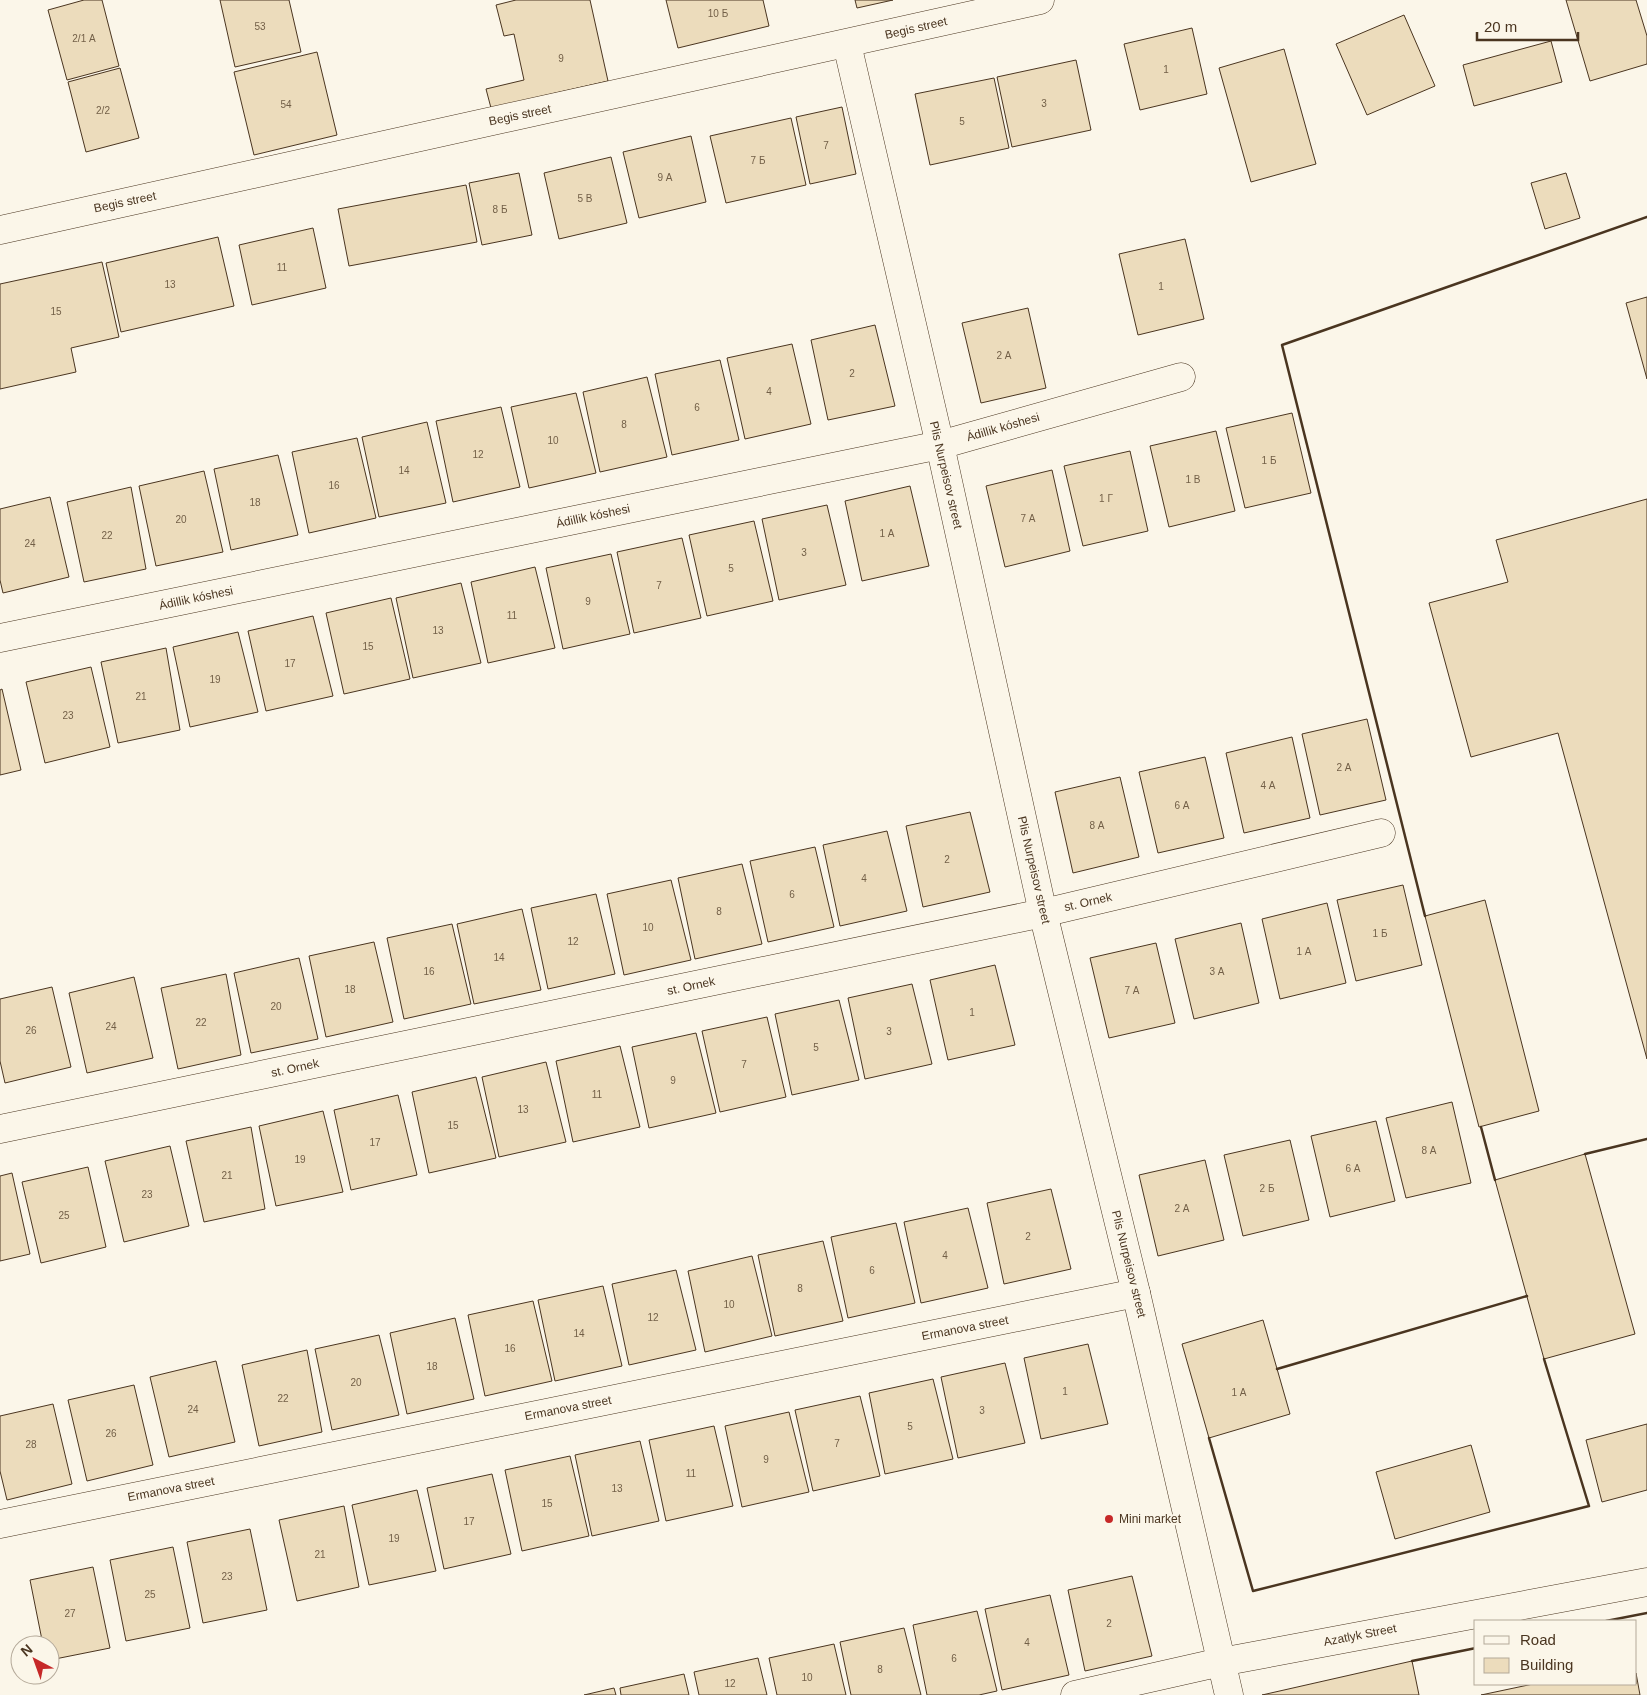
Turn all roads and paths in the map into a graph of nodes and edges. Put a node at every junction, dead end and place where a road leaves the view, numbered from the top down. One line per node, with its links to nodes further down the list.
1 (1040, 0): 2 (street, Begis street)
2 (847, 44): 3 (street, Begis street); 5 (street, Plis Nurpeisov street)
3 (0, 230)
4 (1181, 377): 5 (street, Ádillik kóshesi)
5 (940, 444): 6 (street, Ádillik kóshesi); 8 (street, Plis Nurpeisov street)
6 (0, 638)
7 (1381, 833): 8 (street, st. Ornek)
8 (1043, 913): 9 (street, st. Ornek); 10 (street, Plis Nurpeisov street)
9 (0, 1129)
10 (1136, 1293): 11 (street, Ermanova street); 13 (street, Plis Nurpeisov street)
11 (0, 1524)
12 (1647, 1582): 13 (street, Azatlyk Street)
13 (1221, 1662): 14 (street, Azatlyk Street); 15 (street, Plis Nurpeisov street)
14 (1075, 1695)
15 (1229, 1695)

